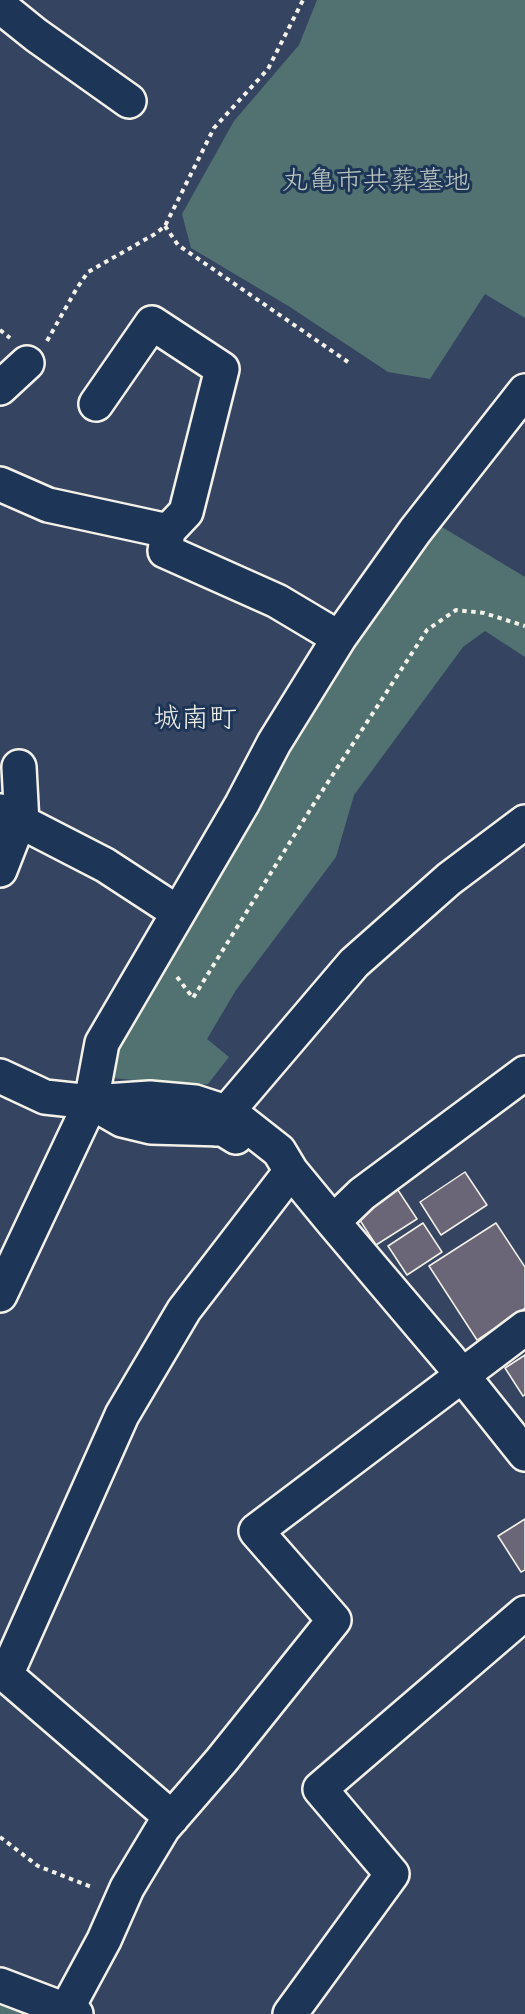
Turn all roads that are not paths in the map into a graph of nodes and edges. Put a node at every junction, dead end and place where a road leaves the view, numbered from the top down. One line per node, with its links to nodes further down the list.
1 (11, 24): 2 (street)
2 (129, 101)
3 (27, 363): 4 (street)
4 (0, 387)
5 (525, 391): 9 (street)
6 (96, 404): 8 (street)
7 (0, 484): 8 (street)
8 (168, 531): 9 (street)
9 (339, 638): 14 (street)
10 (19, 767): 11 (street)
11 (11, 817): 13 (street); 14 (street)
12 (525, 822): 18 (street)
13 (0, 870)
14 (177, 912): 17 (street)
15 (525, 1073): 20 (street)
16 (0, 1076): 17 (street)
17 (91, 1102): 18 (street); 21 (street)
18 (222, 1120): 19 (street)
19 (291, 1171): 20 (street); 26 (street)
20 (333, 1222): 23 (street)
21 (0, 1295)
22 (525, 1328): 23 (street)
23 (462, 1375): 24 (street); 26 (street)
24 (525, 1454)
25 (525, 1613): 29 (street)
26 (172, 1818): 28 (street)
27 (0, 1985): 28 (street)
28 (69, 2013)
29 (290, 2014)

